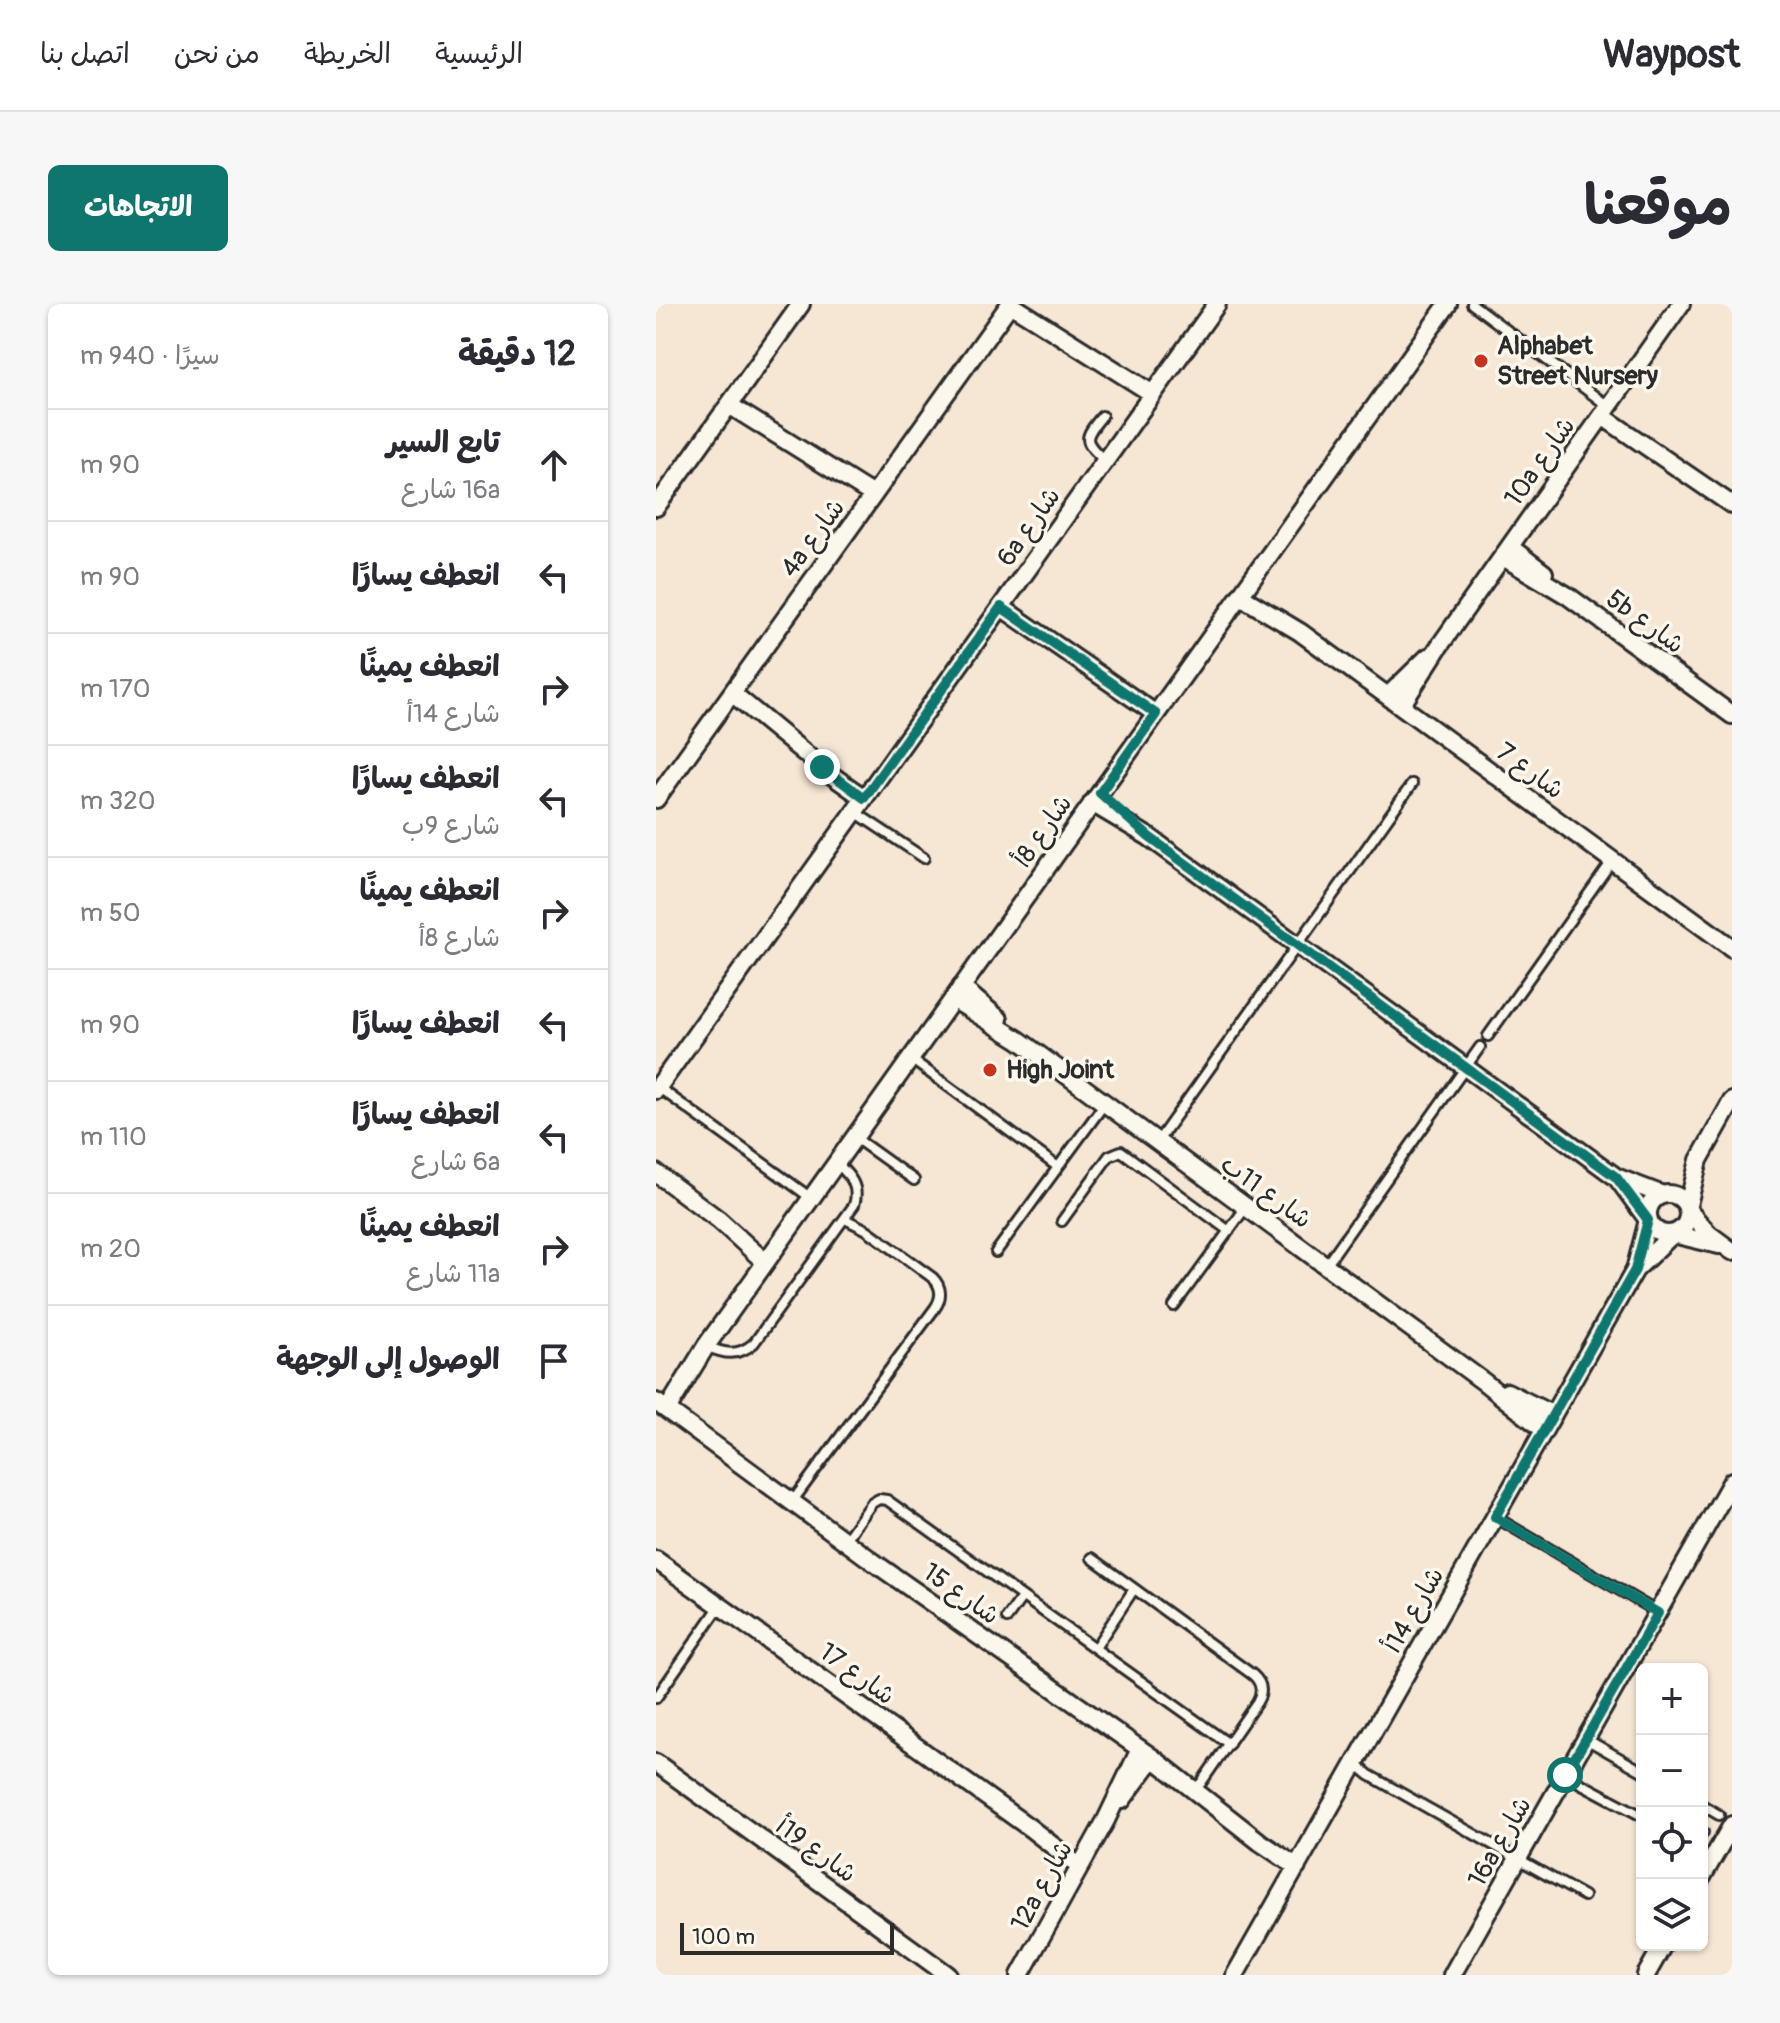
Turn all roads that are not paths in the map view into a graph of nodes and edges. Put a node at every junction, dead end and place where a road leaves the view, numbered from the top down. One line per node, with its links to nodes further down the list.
1 (801, 304): 10 (street)
2 (1010, 304): 8 (street); 14 (street, 4a شارع)
3 (1027, 304): 8 (street)
4 (1217, 304): 9 (street, 6a شارع)
5 (1448, 304): 18 (street, شارع 8أ)
6 (1472, 304): 11 (lane)
7 (1681, 304): 11 (street, 10a شارع)
8 (1065, 337): 9 (street)
9 (1149, 400): 13 (street, 6a شارع)
10 (732, 401): 14 (street); 16 (street)
11 (1606, 411): 15 (street); 17 (street, 10a شارع)
12 (1102, 416): 13 (lane)
13 (1105, 461): 19 (street, 6a شارع)
14 (869, 501): 20 (street, 4a شارع)
15 (1732, 505)
16 (656, 507)
17 (1506, 552): 21 (street, 10a شارع); 23 (street, 5b شارع)
18 (1244, 591): 21 (street, شارع 7); 22 (street, شارع 8أ)
19 (1001, 607): 22 (street); 27 (street, 6a شارع)
20 (728, 698): 26 (street, 4a شارع); 27 (street)
21 (1395, 701): 29 (street, شارع 7)
22 (1156, 714): 25 (street, شارع 8أ)
23 (1732, 715)
24 (1412, 784): 30 (lane)
25 (1096, 798): 30 (street); 32 (street, شارع 8أ)
26 (656, 799)
27 (863, 800): 28 (lane); 37 (street, 6a شارع)
28 (924, 858)
29 (1612, 861): 31 (street, شارع 7); 33 (lane)
30 (1298, 944): 36 (street); 41 (lane)
31 (1732, 948)
32 (957, 993): 35 (street, شارع 8أ); 39 (street, شارع 11ب)
33 (1488, 1036)
34 (1480, 1047): 36 (lane)
35 (910, 1058): 40 (street, شارع 8أ); 44 (lane)
36 (1467, 1066): 46 (street); 60 (lane)
37 (657, 1088): 49 (lane)
38 (1732, 1101): 42 (street)
39 (1105, 1103): 41 (street, شارع 11ب); 44 (lane)
40 (854, 1137): 43 (street, شارع 8أ); 47 (lane)
41 (1157, 1142): 50 (street, شارع 11ب)
42 (1699, 1160): 48 (street); 51 (street)
43 (836, 1163): 49 (street, شارع 8أ); 52 (lane)
44 (1058, 1167): 58 (lane)
45 (656, 1173): 59 (street)
46 (1616, 1177): 48 (street); 53 (street)
47 (914, 1180)
48 (1663, 1194): 51 (street); 53 (street)
49 (811, 1198): 59 (street, شارع 8أ)
50 (1246, 1207): 55 (lane); 60 (street, شارع 11ب)
51 (1687, 1209): 56 (street); 57 (street)
52 (845, 1219): 63 (lane); 69 (lane)
53 (1648, 1220): 56 (street); 61 (street, شارع 14أ)
54 (1062, 1221): 55 (lane)
55 (1229, 1231): 62 (lane)
56 (1673, 1234): 57 (street); 61 (street, شارع 14أ)
57 (1728, 1249)
58 (996, 1252)
59 (769, 1257): 63 (street, شارع 8أ)
60 (1326, 1266): 64 (street, شارع 11ب)
61 (1635, 1270): 66 (street, شارع 14أ)
62 (1174, 1306)
63 (705, 1347): 65 (street, شارع 8أ)
64 (1484, 1382): 66 (street, شارع 11ب); 67 (street, شارع 11ب)
65 (660, 1404): 69 (street, شارع 15)
66 (1553, 1415): 67 (street, شارع 14أ)
67 (1544, 1430): 70 (street, شارع 14أ)
68 (1732, 1481): 77 (street, 16a شارع)
69 (791, 1503): 71 (street, شارع 15)
70 (1495, 1517): 77 (lane); 85 (street, شارع 14أ)
71 (845, 1541): 75 (lane); 83 (street, شارع 15)
72 (1092, 1558): 74 (lane)
73 (656, 1560): 76 (street, شارع 17)
74 (1134, 1589): 79 (lane); 82 (lane)
75 (1022, 1597): 78 (lane); 79 (lane)
76 (720, 1606): 80 (lane); 94 (street, شارع 17)
77 (1658, 1613): 81 (street, 16a شارع)
78 (1007, 1618)
79 (1095, 1648): 82 (lane)
80 (656, 1698)
81 (1586, 1739): 86 (lane); 87 (street, 16a شارع)
82 (1229, 1744): 88 (lane)
83 (1147, 1753): 88 (street, شارع 15); 94 (street, 12a شارع)
84 (656, 1763): 98 (street, شارع 19أ)
85 (1355, 1763): 92 (lane); 93 (street, شارع 14أ)
86 (1636, 1768)
87 (1565, 1775): 90 (lane); 92 (street, 16a شارع)
88 (1193, 1790): 93 (street, شارع 15)
89 (1705, 1807): 91 (lane)
90 (1636, 1813)
91 (1728, 1824): 95 (street)
92 (1517, 1859): 96 (lane); 101 (street, 16a شارع)
93 (1300, 1861): 100 (street, شارع 14أ)
94 (1082, 1862): 99 (street, 12a شارع)
95 (1708, 1865)
96 (1584, 1896)
97 (1660, 1951): 102 (street)
98 (948, 1975)
99 (1020, 1975)
100 (1235, 1975)
101 (1452, 1975)
102 (1646, 1975)

